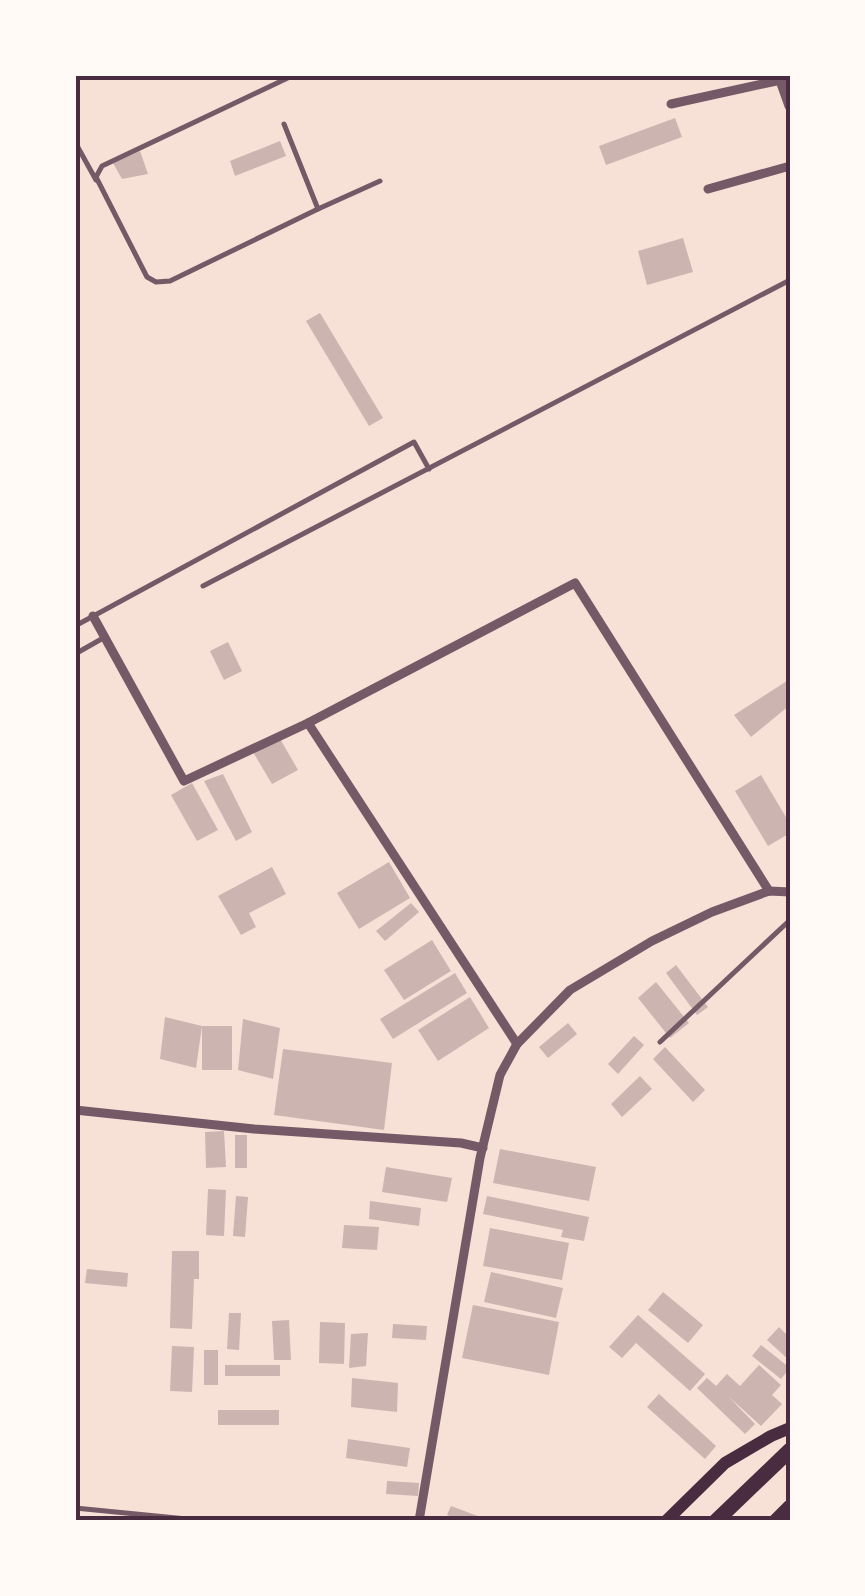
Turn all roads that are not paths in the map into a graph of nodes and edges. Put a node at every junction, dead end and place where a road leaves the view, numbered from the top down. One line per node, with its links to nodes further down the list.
1 (79, 75): 4 (lane)
2 (294, 75): 11 (lane)
3 (780, 78): 5 (street); 6 (street)
4 (75, 89)
5 (671, 104)
6 (790, 106)
7 (284, 124): 13 (lane)
8 (75, 142): 11 (lane)
9 (790, 166): 12 (street)
10 (380, 181): 13 (lane)
11 (98, 182): 13 (lane)
12 (708, 190)
13 (318, 209)
14 (790, 280): 15 (lane)
15 (429, 469): 16 (lane); 17 (lane)
16 (203, 586)
17 (92, 616): 18 (lane); 19 (street)
18 (75, 626)
19 (105, 637): 20 (lane); 21 (street)
20 (75, 654)
21 (308, 722): 22 (street); 26 (street)
22 (769, 892): 23 (street); 26 (street)
23 (790, 892)
24 (790, 920): 25 (lane)
25 (660, 1042)
26 (517, 1044): 28 (street)
27 (75, 1110): 28 (street)
28 (482, 1148): 34 (street)
29 (790, 1428): 35 (main road)
30 (790, 1450): 36 (highway)
31 (75, 1508): 33 (lane)
32 (790, 1508): 37 (highway)
33 (207, 1521)
34 (419, 1521)
35 (666, 1521)
36 (716, 1521)
37 (776, 1521)

